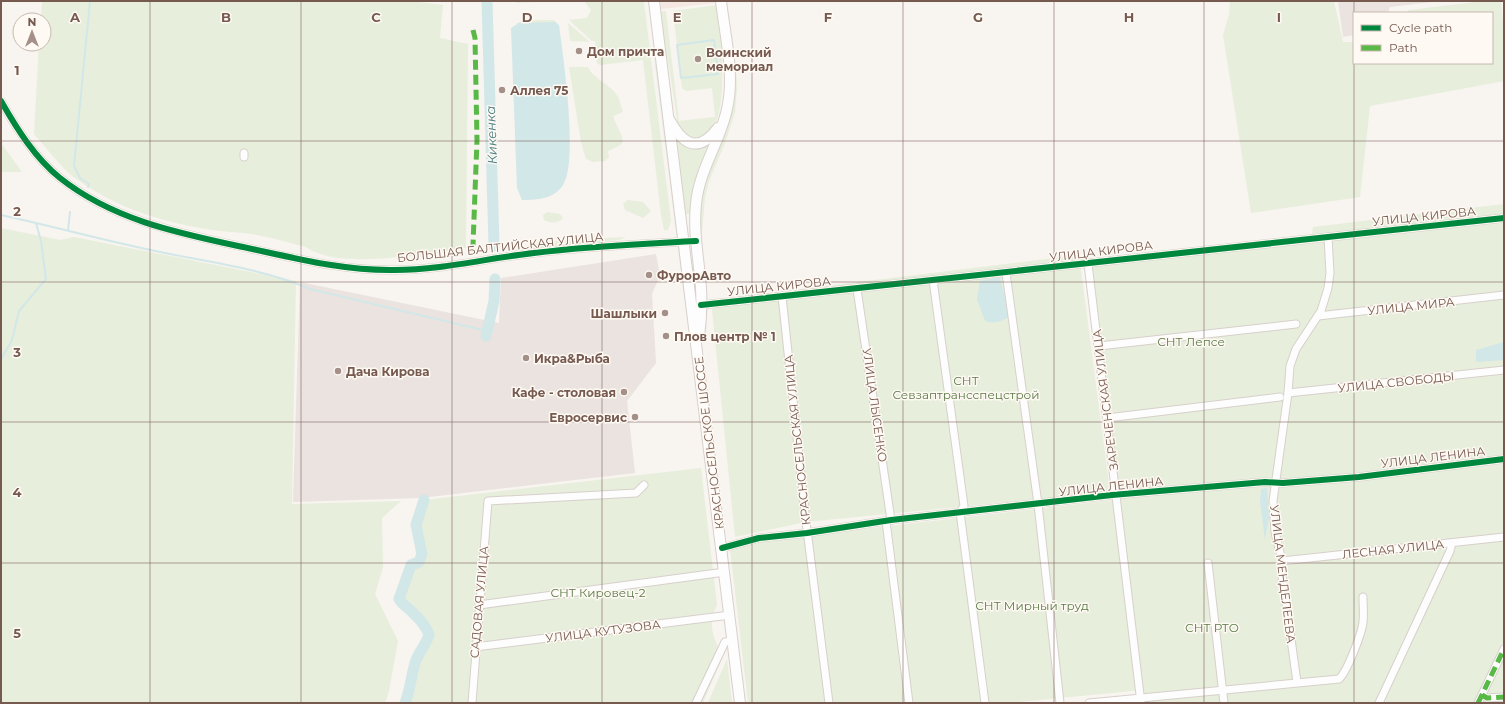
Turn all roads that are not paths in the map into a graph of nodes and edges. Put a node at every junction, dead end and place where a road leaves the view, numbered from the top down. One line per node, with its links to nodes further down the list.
1 (654, 1): 4 (main road, КРАСНОСЕЛЬСКОЕ ШОССЕ)
2 (721, 1): 5 (main road, КРАСНОСЕЛЬСКОЕ ШОССЕ)
3 (1, 101): 9 (street, БОЛЬШАЯ БАЛТИЙСКАЯ УЛИЦА)
4 (668, 117): 5 (main road); 9 (main road, КРАСНОСЕЛЬСКОЕ ШОССЕ)
5 (724, 120): 8 (main road, КРАСНОСЕЛЬСКОЕ ШОССЕ)
6 (1504, 218): 7 (street, УЛИЦА КИРОВА)
7 (1328, 236): 10 (street, УЛИЦА КИРОВА); 17 (street, УЛИЦА МЕНДЕЛЕЕВА)
8 (696, 241): 9 (street, БОЛЬШАЯ БАЛТИЙСКАЯ УЛИЦА); 16 (main road, КРАСНОСЕЛЬСКОЕ ШОССЕ)
9 (683, 242): 20 (main road, КРАСНОСЕЛЬСКОЕ ШОССЕ)
10 (1088, 264): 11 (street, УЛИЦА КИРОВА); 19 (street, ЗАРЕЧЕНСКАЯ УЛИЦА)
11 (1006, 273): 12 (street, УЛИЦА КИРОВА); 29 (street)
12 (933, 280): 13 (street, УЛИЦА КИРОВА); 30 (street)
13 (858, 289): 15 (street, УЛИЦА КИРОВА); 31 (street, УЛИЦА ЛЫСЕНКО)
14 (1504, 295): 17 (street, УЛИЦА МИРА)
15 (782, 296): 16 (street, УЛИЦА КИРОВА); 32 (street, КРАСНОСЕЛЬСКАЯ УЛИЦА)
16 (701, 305): 20 (main road, КРАСНОСЕЛЬСКОЕ ШОССЕ)
17 (1318, 316): 22 (street, УЛИЦА МЕНДЕЛЕЕВА)
18 (1296, 324): 19 (street)
19 (1098, 346): 24 (street, ЗАРЕЧЕНСКАЯ УЛИЦА)
20 (698, 351): 35 (main road, КРАСНОСЕЛЬСКОЕ ШОССЕ)
21 (1504, 370): 22 (street, УЛИЦА СВОБОДЫ)
22 (1288, 393): 26 (street, УЛИЦА МЕНДЕЛЕЕВА)
23 (1280, 397): 24 (street)
24 (1107, 418): 28 (street, ЗАРЕЧЕНСКАЯ УЛИЦА)
25 (1504, 458): 26 (street, УЛИЦА ЛЕНИНА)
26 (1274, 482): 28 (street, УЛИЦА ЛЕНИНА); 36 (street, УЛИЦА МЕНДЕЛЕЕВА)
27 (644, 485): 40 (street, САДОВАЯ УЛИЦА)
28 (1116, 495): 29 (street, УЛИЦА ЛЕНИНА); 49 (street, ЗАРЕЧЕНСКАЯ УЛИЦА)
29 (1038, 504): 30 (street, УЛИЦА ЛЕНИНА); 56 (street)
30 (960, 512): 31 (street, УЛИЦА ЛЕНИНА); 55 (street)
31 (888, 521): 32 (street, УЛИЦА ЛЕНИНА); 54 (street, УЛИЦА ЛЫСЕНКО)
32 (807, 533): 35 (street, УЛИЦА ЛЕНИНА); 53 (street, КРАСНОСЕЛЬСКАЯ УЛИЦА)
33 (1504, 537): 34 (street, ЛЕСНАЯ УЛИЦА)
34 (1452, 543): 36 (street, ЛЕСНАЯ УЛИЦА); 59 (street)
35 (722, 548): 38 (main road, КРАСНОСЕЛЬСКОЕ ШОССЕ)
36 (1282, 561): 45 (street, УЛИЦА МЕНДЕЛЕЕВА)
37 (1208, 563): 46 (street)
38 (725, 572): 40 (street); 41 (main road, КРАСНОСЕЛЬСКОЕ ШОССЕ)
39 (1363, 597): 45 (street)
40 (478, 605): 43 (street, САДОВАЯ УЛИЦА)
41 (730, 615): 42 (main road, КРАСНОСЕЛЬСКОЕ ШОССЕ); 43 (street, УЛИЦА КУТУЗОВА)
42 (729, 641): 51 (street); 52 (main road, КРАСНОСЕЛЬСКОЕ ШОССЕ)
43 (475, 647): 50 (street, САДОВАЯ УЛИЦА)
44 (1504, 649): 47 (street)
45 (1297, 682): 46 (street)
46 (1222, 690): 49 (street); 58 (street)
47 (1482, 694): 48 (street); 60 (street)
48 (1504, 696)
49 (1141, 700): 57 (street)
50 (472, 703)
51 (696, 703)
52 (740, 703)
53 (829, 703)
54 (909, 703)
55 (985, 703)
56 (1060, 703)
57 (1089, 703)
58 (1224, 703)
59 (1379, 703)
60 (1478, 703)

